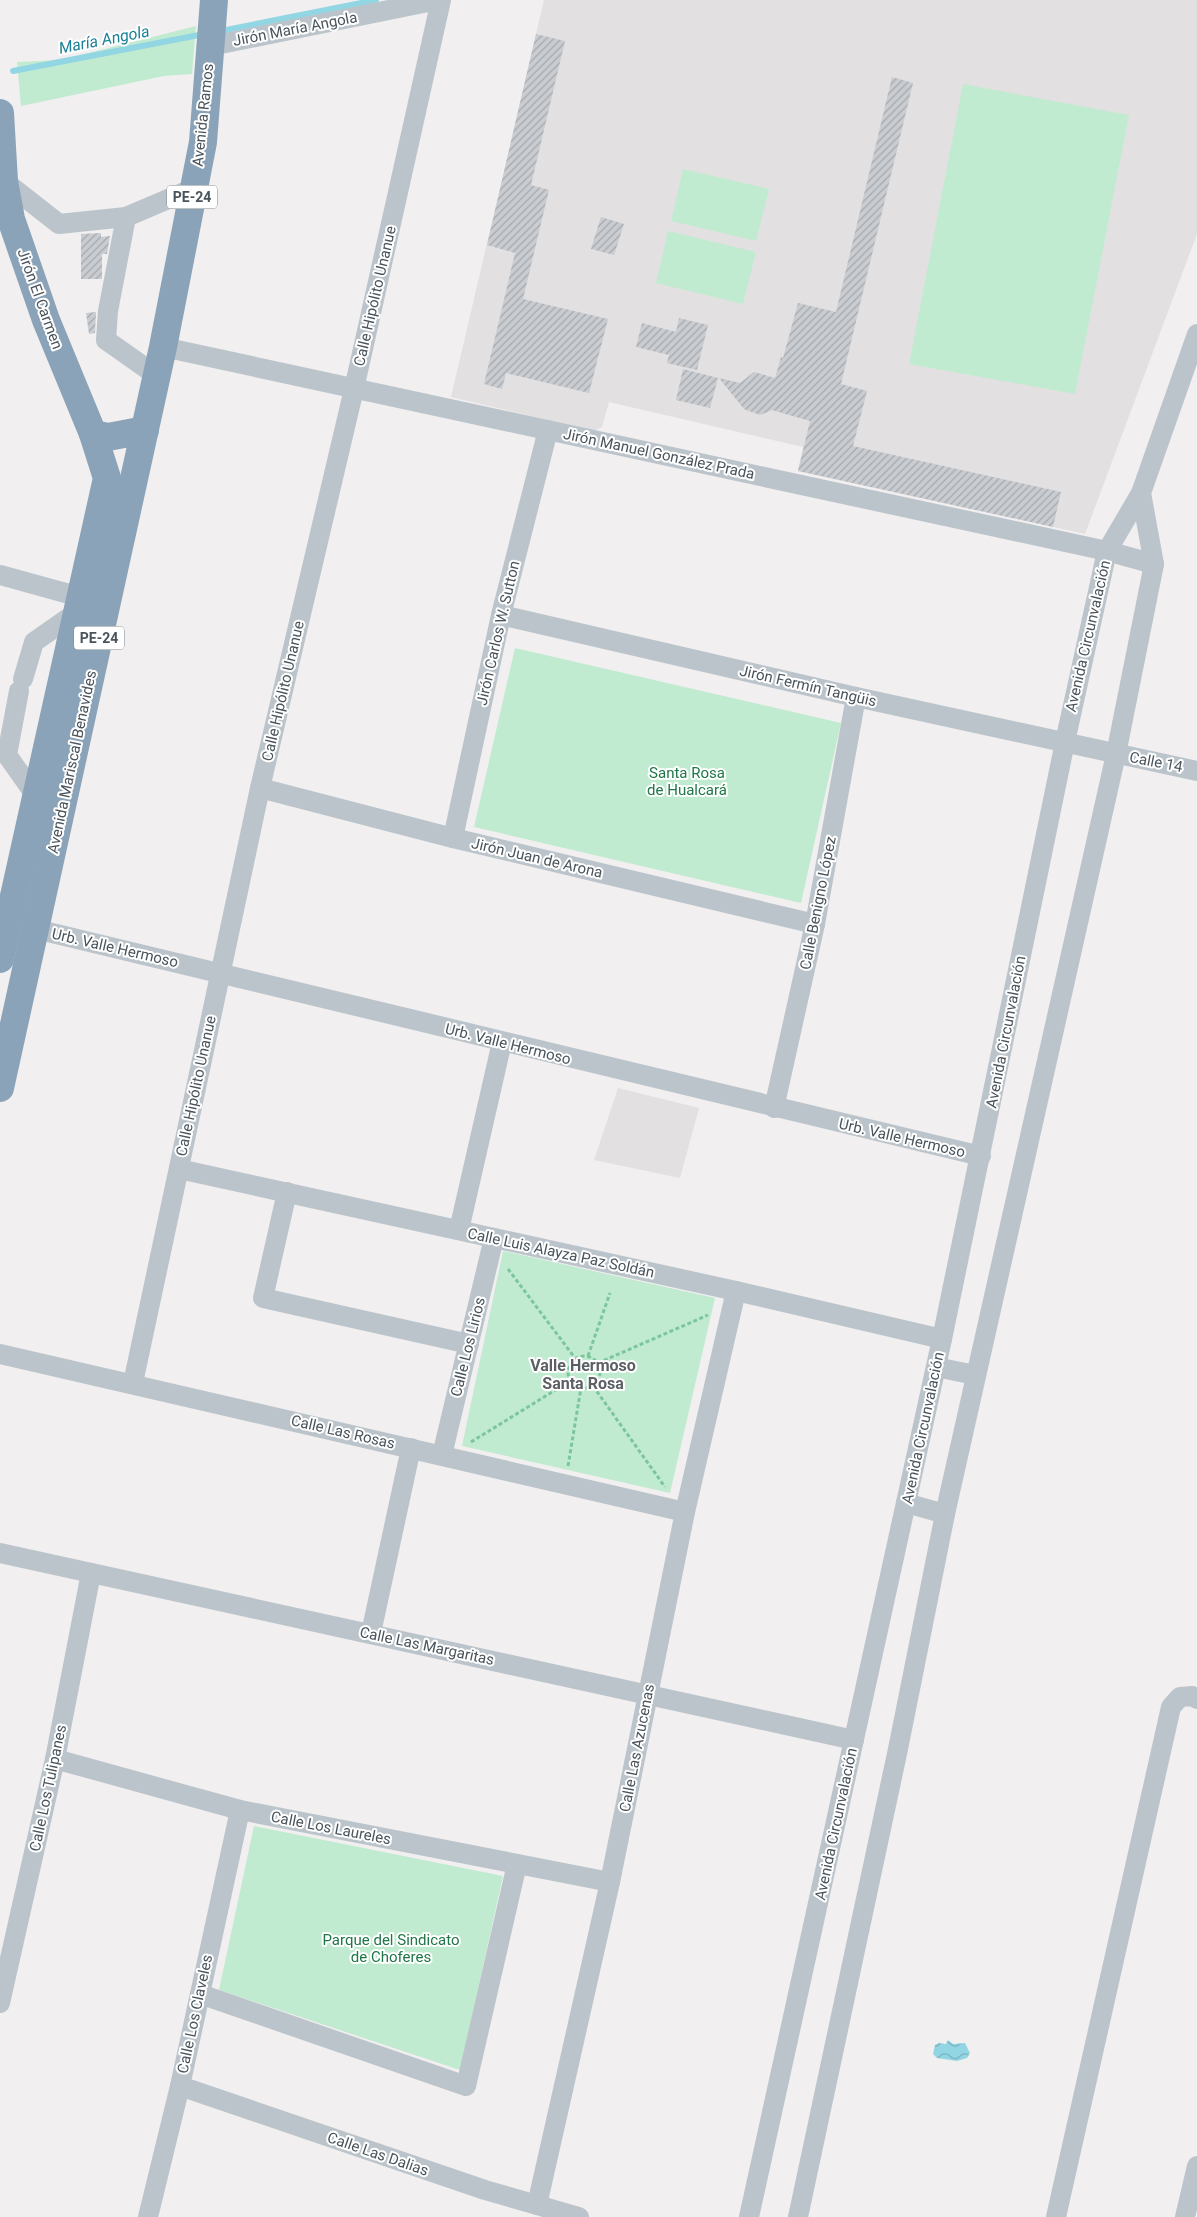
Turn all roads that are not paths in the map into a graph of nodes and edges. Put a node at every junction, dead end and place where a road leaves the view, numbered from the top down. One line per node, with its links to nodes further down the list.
1 (214, 0): 3 (highway, Avenida Ramos / PE-24)
2 (440, 0): 3 (street, Jirón María Angola); 11 (street, Calle Hipólito Unanue)
3 (211, 46): 6 (highway, Avenida Ramos / PE-24)
4 (0, 113): 5 (highway, Jirón El Carmen / PE-24)
5 (4, 181): 7 (street); 14 (highway, Jirón El Carmen / PE-24)
6 (194, 188): 7 (street); 9 (highway, Avenida Ramos / PE-24)
7 (126, 217): 10 (street)
8 (1197, 334): 16 (street, Avenida Circunvalación)
9 (163, 347): 10 (highway, Avenida Mariscal Benavides / PE-24); 11 (street, Jirón Manuel González Prada)
10 (157, 376): 12 (highway, Avenida Mariscal Benavides / PE-24)
11 (354, 389): 13 (street, Jirón Manuel González Prada); 26 (street, Calle Hipólito Unanue)
12 (145, 430): 14 (highway); 31 (highway, Avenida Mariscal Benavides / PE-24)
13 (548, 430): 17 (street, Jirón Manuel González Prada); 21 (street, Jirón Carlos W. Sutton)
14 (92, 434): 15 (highway, Jirón El Carmen / PE-24)
15 (107, 478): 20 (highway, Avenida Mariscal Benavides / PE-24)
16 (1141, 493): 17 (street, Avenida Circunvalación); 18 (street)
17 (1107, 551): 18 (street, Jirón Manuel González Prada); 23 (street, Avenida Circunvalación)
18 (1154, 564): 24 (street)
19 (0, 575): 20 (street)
20 (79, 604): 27 (highway, Avenida Mariscal Benavides / PE-24); 27 (street)
21 (501, 615): 22 (street, Jirón Fermín Tangüis); 28 (street, Jirón Carlos W. Sutton)
22 (856, 697): 23 (street, Jirón Fermín Tangüis); 30 (street, Calle Benigno López)
23 (1065, 742): 24 (street, Jirón Fermín Tangüis); 37 (street, Avenida Circunvalación)
24 (1116, 754): 25 (street, Calle 14); 47 (street)
25 (1197, 771)
26 (260, 788): 28 (street, Jirón Juan de Arona); 33 (street, Calle Hipólito Unanue)
27 (36, 796): 29 (highway, Avenida Mariscal Benavides / PE-24)
28 (453, 838): 30 (street, Jirón Juan de Arona)
29 (8, 922): 31 (street, Urb. Valle Hermoso); 32 (highway, Avenida Mariscal Benavides / PE-24)
30 (815, 924): 36 (street, Calle Benigno López)
31 (36, 929): 33 (street, Urb. Valle Hermoso); 35 (highway, Avenida Mariscal Benavides / PE-24)
32 (0, 959)
33 (220, 973): 34 (street, Urb. Valle Hermoso); 38 (street, Calle Hipólito Unanue)
34 (502, 1042): 36 (street, Urb. Valle Hermoso); 40 (street)
35 (0, 1088)
36 (774, 1108): 37 (street, Urb. Valle Hermoso)
37 (981, 1156): 43 (street, Avenida Circunvalación)
38 (179, 1169): 39 (street, Calle Luis Alayza Paz Soldán); 48 (street, Calle Hipólito Unanue)
39 (287, 1192): 40 (street, Calle Luis Alayza Paz Soldán); 44 (street)
40 (459, 1230): 41 (street, Calle Luis Alayza Paz Soldán)
41 (494, 1238): 42 (street, Calle Luis Alayza Paz Soldán); 44 (street, Calle Los Lirios)
42 (736, 1291): 43 (street, Calle Luis Alayza Paz Soldán); 52 (street, Calle Las Azucenas)
43 (942, 1339): 46 (street, Avenida Circunvalación)
44 (469, 1344): 50 (street, Calle Los Lirios)
45 (0, 1354): 48 (street, Calle Las Rosas)
46 (936, 1367): 47 (street); 51 (street, Avenida Circunvalación)
47 (975, 1375): 53 (street)
48 (133, 1383): 49 (street, Calle Las Rosas)
49 (411, 1448): 50 (street, Calle Las Rosas); 56 (street)
50 (442, 1455): 52 (street, Calle Las Rosas)
51 (906, 1503): 53 (street); 59 (street, Avenida Circunvalación)
52 (685, 1512): 57 (street, Calle Las Azucenas)
53 (945, 1514): 72 (street)
54 (0, 1553): 55 (street, Calle Las Margaritas)
55 (91, 1573): 56 (street, Calle Las Margaritas); 60 (street, Calle Los Tulipanes)
56 (371, 1633): 57 (street, Calle Las Margaritas)
57 (648, 1694): 59 (street, Calle Las Margaritas); 63 (street, Calle Las Azucenas)
58 (1197, 1699): 73 (street)
59 (854, 1740): 71 (street, Avenida Circunvalación)
60 (55, 1758): 61 (street, Calle Los Laureles); 65 (street, Calle Los Tulipanes)
61 (240, 1810): 62 (street, Calle Los Laureles); 64 (street, Calle Los Claveles)
62 (517, 1864): 63 (street, Calle Los Laureles); 64 (street)
63 (610, 1882): 68 (street, Calle Las Azucenas)
64 (200, 1994): 66 (street, Calle Los Claveles)
65 (0, 2003)
66 (180, 2086): 68 (street, Calle Las Dalias); 69 (street, Calle Los Claveles)
67 (1197, 2166): 74 (street)
68 (537, 2206): 70 (street, Calle Las Dalias)
69 (148, 2217)
70 (579, 2217)
71 (749, 2217)
72 (798, 2217)
73 (1056, 2217)
74 (1185, 2217)

